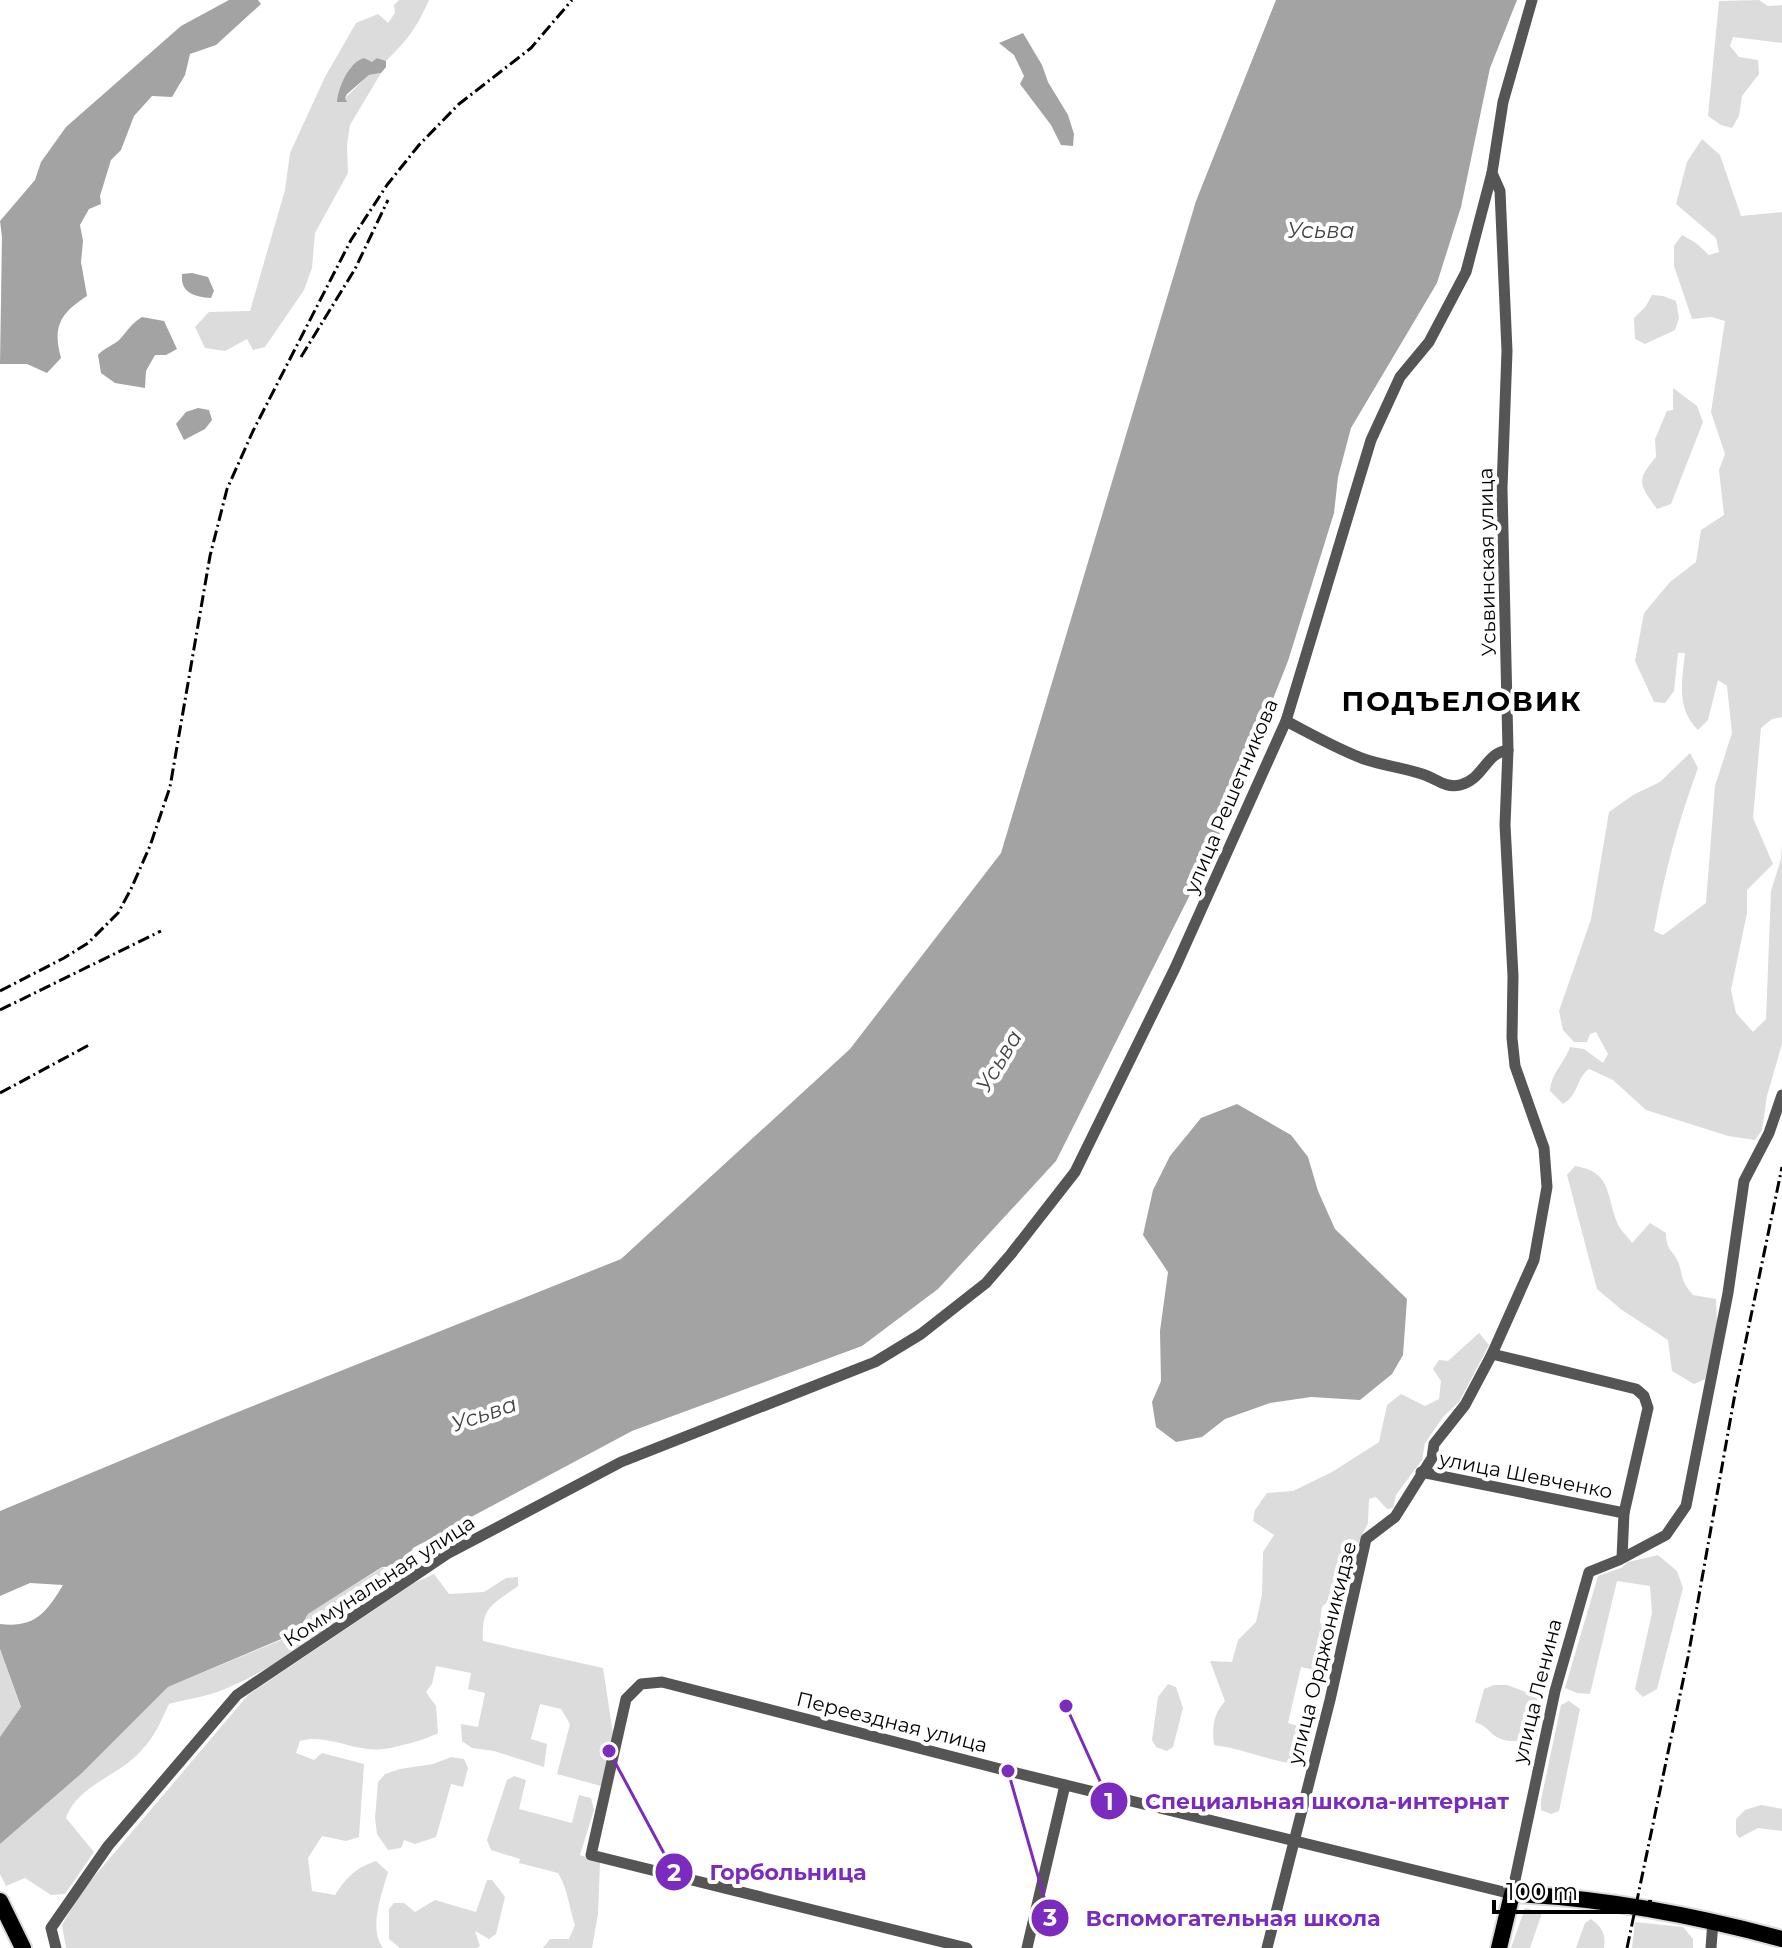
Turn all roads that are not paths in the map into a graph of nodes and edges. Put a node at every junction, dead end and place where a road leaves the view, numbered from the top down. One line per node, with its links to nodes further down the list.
1 (1532, 0): 2 (street, Усьвинская улица)
2 (1492, 173): 3 (street, улица Решетникова); 4 (street, Усьвинская улица)
3 (1286, 721): 4 (street); 6 (street, улица Решетникова)
4 (1508, 750): 7 (street, Усьвинская улица)
5 (1782, 1095): 10 (street, улица Ленина)
6 (921, 1334): 18 (street, Коммунальная улица)
7 (1492, 1354): 8 (street, улица Орджоникидзе); 9 (street)
8 (1421, 1472): 9 (street, улица Шевченко); 12 (street, улица Орджоникидзе)
9 (1624, 1513): 10 (street)
10 (1622, 1558): 13 (street, улица Ленина)
11 (1065, 1785): 12 (street, Переездная улица); 19 (street, Переездная улица); 20 (street)
12 (1295, 1841): 13 (street, Переездная улица); 21 (street, улица Орджоникидзе)
13 (1512, 1894): 15 (main road); 22 (main road, улица Ленина)
14 (0, 1901): 17 (main road)
15 (1713, 1921): 16 (main road); 23 (street)
16 (1782, 1939)
17 (23, 1948)
18 (56, 1948)
19 (967, 1948)
20 (1027, 1948)
21 (1267, 1948)
22 (1499, 1948)
23 (1711, 1948)

